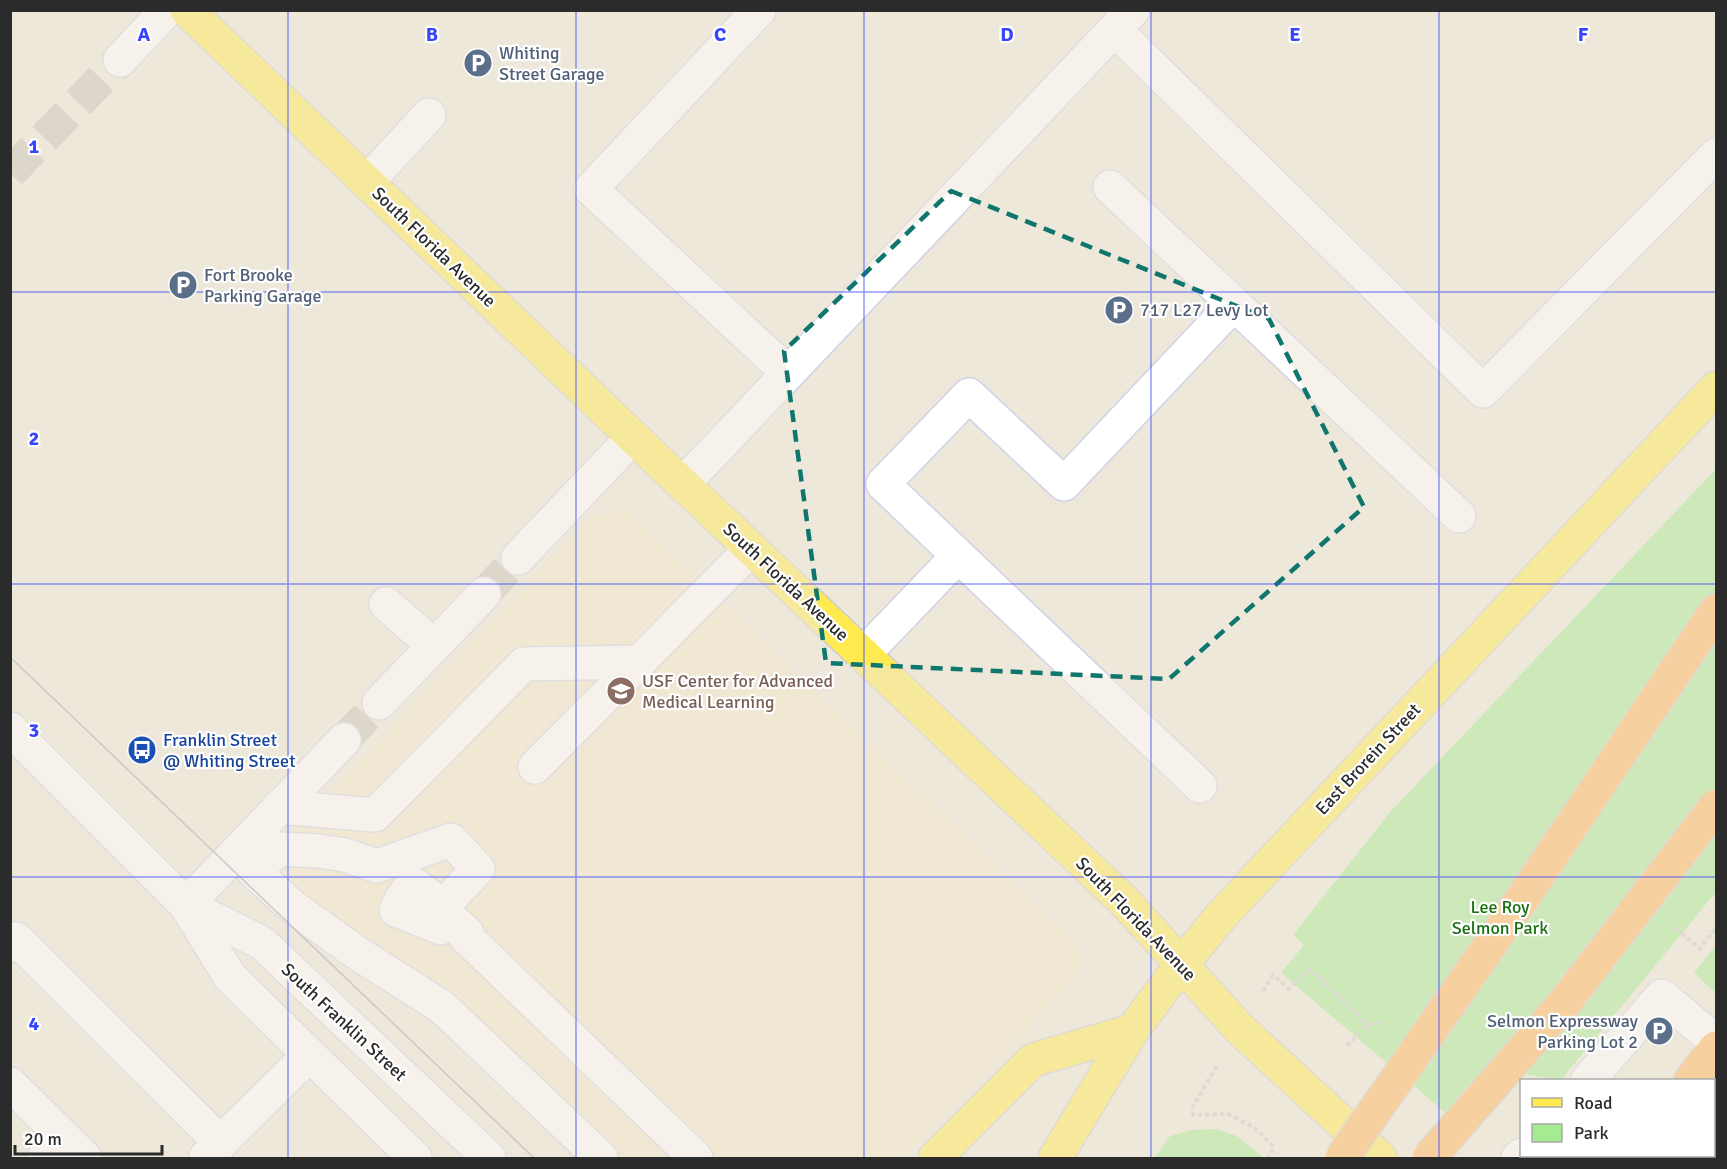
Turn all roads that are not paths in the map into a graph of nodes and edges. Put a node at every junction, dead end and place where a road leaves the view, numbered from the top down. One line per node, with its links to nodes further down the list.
1 (167, 10): 5 (street)
2 (187, 10): 8 (main road, South Florida Avenue)
3 (759, 10): 11 (street)
4 (1124, 20): 7 (street); 11 (street)
5 (120, 60)
6 (429, 115): 8 (street)
7 (1716, 155)
8 (367, 182): 13 (main road, South Florida Avenue)
9 (1110, 187): 10 (street)
10 (1234, 304): 15 (street); 17 (street)
11 (788, 373): 14 (street)
12 (1716, 388): 34 (main road, East Brorein Street)
13 (633, 437): 14 (main road, South Florida Avenue); 18 (street)
14 (683, 484): 16 (main road, South Florida Avenue)
15 (1459, 516)
16 (751, 549): 23 (main road, South Florida Avenue); 24 (street)
17 (958, 556): 23 (street); 29 (street)
18 (518, 558)
19 (484, 594): 22 (street)
20 (386, 604): 22 (street)
21 (1716, 611): 50 (highway, bridge)
22 (434, 646): 25 (street)
23 (863, 655): 34 (main road, South Florida Avenue)
24 (639, 662): 28 (street); 31 (street)
25 (379, 703)
26 (10, 729): 32 (street, South Franklin Street)
27 (344, 740): 31 (street)
28 (536, 767)
29 (1200, 786)
30 (1716, 806): 52 (highway, bridge)
31 (279, 807): 32 (street)
32 (186, 905): 38 (street, South Franklin Street); 45 (street, South Franklin Street)
33 (10, 945): 42 (street)
34 (1181, 965): 35 (main road, East Brorein Street); 51 (main road, South Florida Avenue)
35 (1132, 1031): 48 (main road); 49 (main road, East Brorein Street)
36 (1716, 1042): 39 (street)
37 (1716, 1048): 40 (highway)
38 (309, 1055): 42 (street); 44 (street, South Franklin Street)
39 (1589, 1079)
40 (1692, 1079)
41 (10, 1084): 43 (street)
42 (213, 1151)
43 (65, 1152)
44 (415, 1158)
45 (489, 1158)
46 (601, 1158): 47 (street)
47 (696, 1158)
48 (935, 1158)
49 (1055, 1158)
50 (1342, 1158)
51 (1380, 1158)
52 (1429, 1158)

